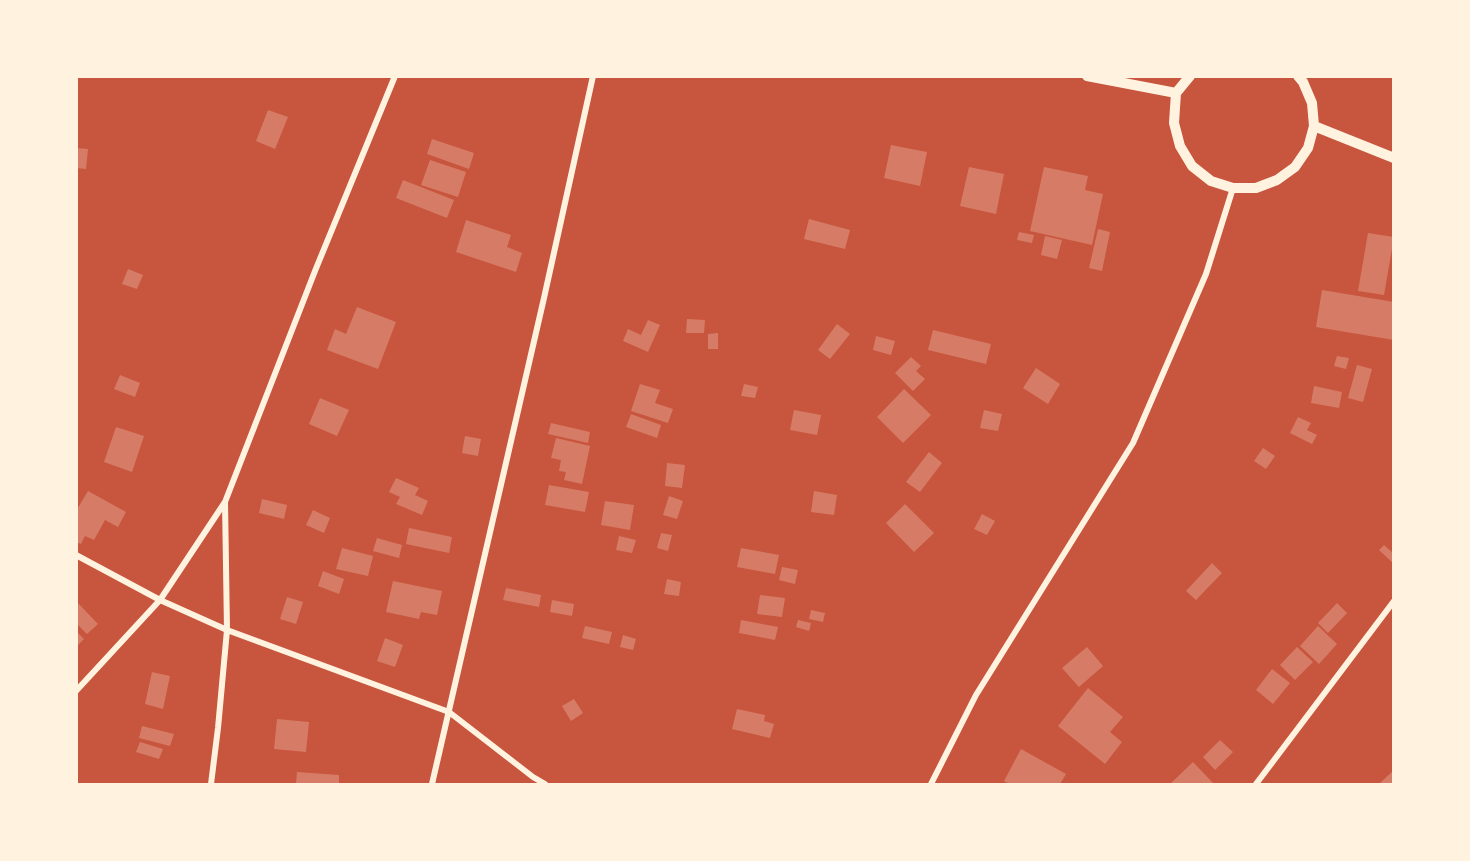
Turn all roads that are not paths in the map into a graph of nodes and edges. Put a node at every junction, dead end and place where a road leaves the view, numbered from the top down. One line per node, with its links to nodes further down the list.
1 (394, 76): 10 (street)
2 (593, 76): 16 (street)
3 (1087, 76): 6 (street)
4 (1190, 76): 6 (street)
5 (1298, 76): 7 (street)
6 (1176, 93): 9 (street)
7 (1314, 126): 8 (street); 9 (street)
8 (1394, 158)
9 (1233, 188): 20 (street)
10 (225, 502): 12 (street); 14 (street)
11 (76, 555): 12 (street)
12 (160, 600): 14 (street); 15 (street)
13 (1394, 601): 21 (street)
14 (227, 630): 16 (street); 17 (street)
15 (76, 691)
16 (450, 712): 18 (street); 19 (street)
17 (211, 784)
18 (432, 784)
19 (545, 784)
20 (931, 784)
21 (1256, 784)

